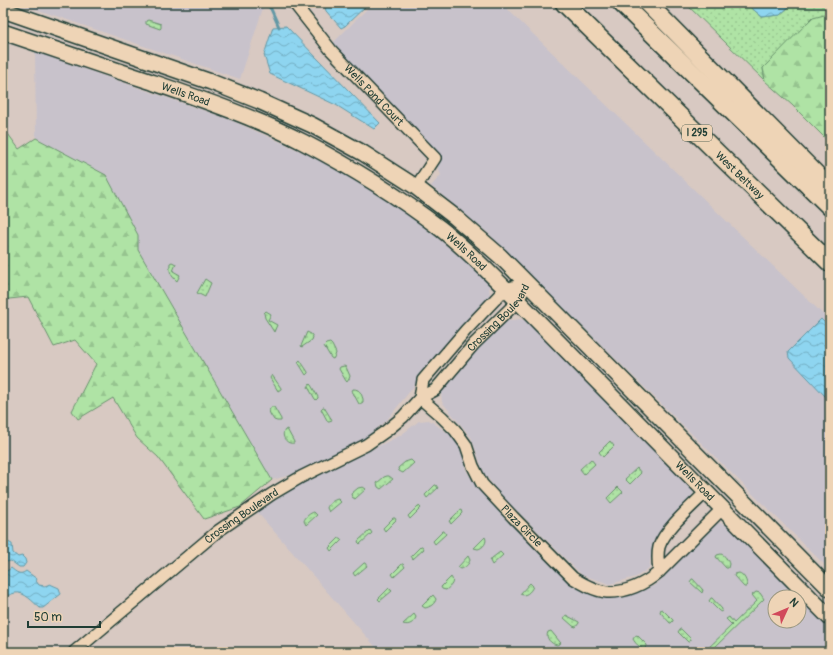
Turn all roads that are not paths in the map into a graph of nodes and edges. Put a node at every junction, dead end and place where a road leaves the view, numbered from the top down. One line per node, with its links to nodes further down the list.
1 (294, 3): 9 (street, Wells Pond Court)
2 (564, 3): 12 (highway, West Beltway / I 295)
3 (621, 3): 11 (highway)
4 (647, 3): 10 (highway)
5 (3, 10): 8 (main road, Wells Road)
6 (3, 32): 7 (main road, Wells Road)
7 (48, 47): 8 (main road); 14 (main road, Wells Road)
8 (130, 54): 9 (main road, Wells Road)
9 (416, 187): 13 (main road, Wells Road)
10 (830, 188)
11 (830, 207)
12 (830, 263)
13 (527, 283): 14 (street, Crossing Boulevard); 15 (street, Crossing Boulevard); 17 (main road, Wells Road)
14 (505, 288): 15 (main road, Wells Road); 16 (street, Crossing Boulevard)
15 (518, 301): 16 (street, Crossing Boulevard); 18 (main road, Wells Road)
16 (420, 398): 19 (street, Plaza Circle); 22 (street, Crossing Boulevard)
17 (729, 487): 18 (main road); 20 (main road, Wells Road)
18 (714, 501): 19 (street, Plaza Circle); 19 (street); 21 (main road, Wells Road)
19 (658, 572)
20 (830, 590)
21 (830, 618)
22 (74, 652)

